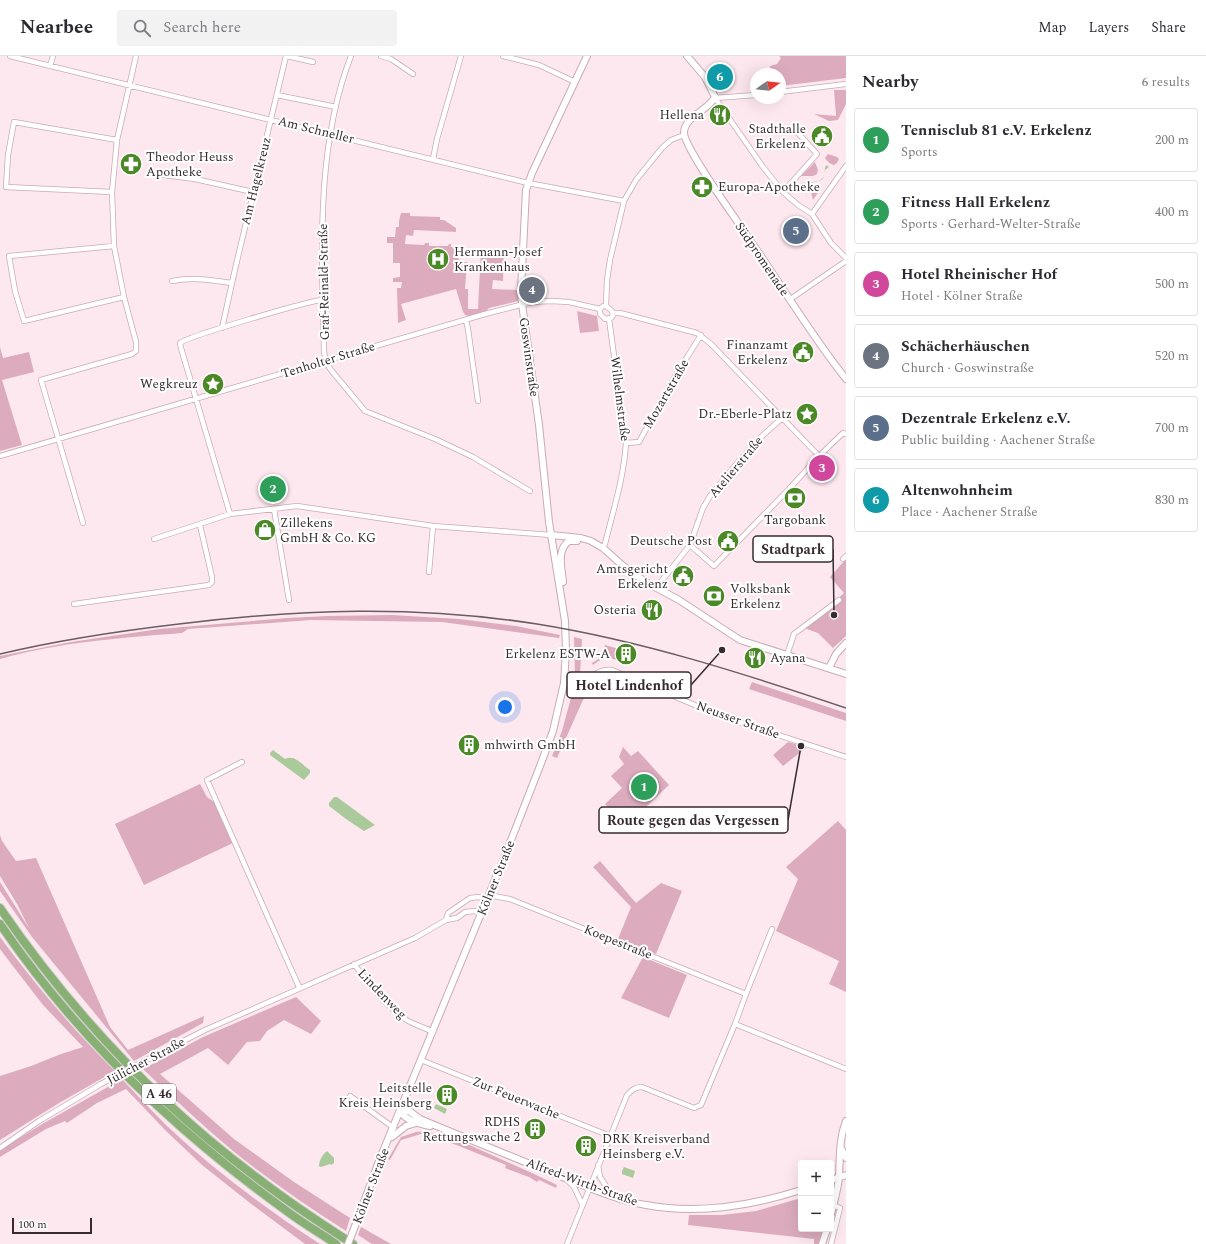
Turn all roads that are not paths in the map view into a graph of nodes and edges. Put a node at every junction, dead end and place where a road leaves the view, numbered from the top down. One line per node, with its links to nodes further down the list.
1 (10, 56): 12 (street, Am Schneller)
2 (53, 56): 12 (street)
3 (136, 56): 16 (street)
4 (287, 56): 11 (street, Am Hagelkreuz); 18 (street, Am Hagelkreuz)
5 (351, 56): 21 (street, Graf-Reinald-Straße)
6 (381, 56): 13 (street)
7 (462, 56): 27 (street)
8 (503, 56): 14 (street)
9 (587, 56): 14 (main road, Goswinstraße)
10 (687, 56): 20 (main road)
11 (313, 62)
12 (50, 66): 16 (street, Am Schneller)
13 (413, 74)
14 (575, 82): 30 (main road, Goswinstraße)
15 (846, 84): 17 (street)
16 (130, 85): 22 (street, Am Schneller); 26 (street)
17 (786, 91)
18 (277, 95): 21 (street); 22 (street, Am Hagelkreuz)
19 (750, 95): 20 (street)
20 (715, 98): 25 (main road); 33 (street)
21 (336, 107): 24 (street, Graf-Reinald-Straße)
22 (271, 119): 24 (street, Am Schneller); 32 (street, Am Hagelkreuz)
23 (797, 132): 33 (street)
24 (329, 134): 27 (street, Am Schneller); 41 (street, Graf-Reinald-Straße)
25 (684, 135): 34 (street); 42 (main road, Südpromenade)
26 (117, 140): 31 (street); 31 (street)
27 (433, 159): 30 (street, Am Schneller)
28 (846, 166): 35 (street)
29 (164, 175): 32 (street)
30 (528, 183): 34 (street, Am Schneller); 43 (main road, Goswinstraße)
31 (112, 192): 36 (street)
32 (253, 192): 39 (street, Am Hagelkreuz)
33 (783, 192): 35 (street)
34 (624, 201): 44 (street)
35 (812, 214): 37 (street)
36 (114, 246): 40 (street); 40 (street)
37 (846, 259): 42 (street)
38 (172, 281): 39 (street)
39 (231, 283): 49 (street, Am Hagelkreuz)
40 (124, 297): 57 (street)
41 (323, 300): 49 (street); 51 (street, Graf-Reinald-Straße)
42 (789, 300): 52 (main road, Südpromenade)
43 (522, 304): 45 (street, Tenholter Straße); 48 (street, Tenholter Straße); 67 (main road, Goswinstraße)
44 (606, 306): 45 (street); 46 (street)
45 (600, 309): 47 (street)
46 (613, 313): 47 (street); 50 (street)
47 (609, 319): 58 (street, Wilhelmstraße)
48 (466, 320): 51 (street, Tenholter Straße); 54 (street)
49 (222, 328): 53 (street)
50 (701, 336): 55 (street); 58 (street, Mozartstraße)
51 (327, 361): 53 (street, Tenholter Straße); 61 (street, Graf-Reinald-Straße)
52 (846, 379)
53 (195, 399): 57 (street, Tenholter Straße); 63 (street)
54 (478, 401)
55 (782, 418): 60 (street); 70 (street, Atelierstraße)
56 (846, 434): 60 (street)
57 (59, 438): 59 (street, Tenholter Straße); 64 (street)
58 (626, 443): 71 (street, Wilhelmstraße)
59 (0, 456)
60 (819, 456): 70 (street)
61 (530, 490)
62 (274, 509): 63 (street); 66 (street); 75 (street)
63 (230, 514): 65 (street)
64 (83, 523)
65 (200, 525): 69 (street); 77 (street)
66 (433, 526): 67 (street); 72 (street)
67 (551, 535): 68 (main road); 74 (main road, Goswinstraße)
68 (581, 538): 71 (main road); 74 (main road)
69 (154, 539)
70 (690, 545): 73 (street)
71 (603, 548): 73 (main road)
72 (429, 572)
73 (656, 588): 80 (main road)
74 (561, 595): 78 (main road, Goswinstraße)
75 (290, 600)
76 (839, 600): 80 (street)
77 (74, 604)
78 (565, 621): 83 (main road, Kölner Straße)
79 (846, 643): 81 (main road)
80 (787, 655): 81 (main road)
81 (829, 668): 82 (main road)
82 (846, 674)
83 (564, 683): 84 (street, Neusser Straße); 86 (main road, Kölner Straße)
84 (846, 757)
85 (242, 762): 93 (street)
86 (487, 897): 88 (main road, Kölner Straße); 89 (street, Jülicher Straße); 94 (street, Koepestraße)
87 (0, 908): 126 (highway, A 46)
88 (481, 913): 89 (street, Jülicher Straße); 96 (main road, Kölner Straße)
89 (446, 920): 92 (street, Jülicher Straße)
90 (0, 924): 124 (highway, A 46)
91 (772, 929): 94 (street)
92 (354, 964): 93 (street, Jülicher Straße); 96 (street, Lindenweg)
93 (299, 987): 108 (street, Jülicher Straße, bridge)
94 (746, 994): 95 (street)
95 (735, 1024): 98 (street); 105 (street)
96 (433, 1032): 97 (main road, Kölner Straße)
97 (422, 1060): 100 (main road, Kölner Straße); 105 (street, Zur Feuerwache)
98 (846, 1069)
99 (350, 1096): 104 (street)
100 (400, 1112): 102 (main road, Alfred-Wirth-Straße); 103 (main road, Alfred-Wirth-Straße); 104 (main road, Kölner Straße)
101 (846, 1121): 107 (main road)
102 (417, 1123): 103 (main road, Alfred-Wirth-Straße); 106 (main road)
103 (439, 1127): 113 (main road, Alfred-Wirth-Straße)
104 (394, 1128): 106 (main road, Kölner Straße)
105 (610, 1136): 110 (street)
106 (389, 1139): 125 (main road, Kölner Straße, bridge)
107 (840, 1146): 109 (main road); 112 (main road)
108 (0, 1148)
109 (846, 1158)
110 (598, 1165): 115 (street); 117 (street)
111 (846, 1175): 112 (main road)
112 (839, 1177): 114 (main road); 118 (main road)
113 (565, 1178): 115 (main road, Alfred-Wirth-Straße); 119 (street)
114 (834, 1179)
115 (589, 1188): 117 (main road, Alfred-Wirth-Straße); 119 (street)
116 (798, 1191): 117 (main road, Alfred-Wirth-Straße)
117 (612, 1195)
118 (834, 1200)
119 (582, 1204): 127 (street)
120 (834, 1205): 122 (street)
121 (826, 1232): 128 (main road)
122 (834, 1232)
123 (834, 1232): 129 (street)
124 (336, 1244)
125 (348, 1244)
126 (353, 1244)
127 (567, 1244)
128 (822, 1244)
129 (831, 1244)

